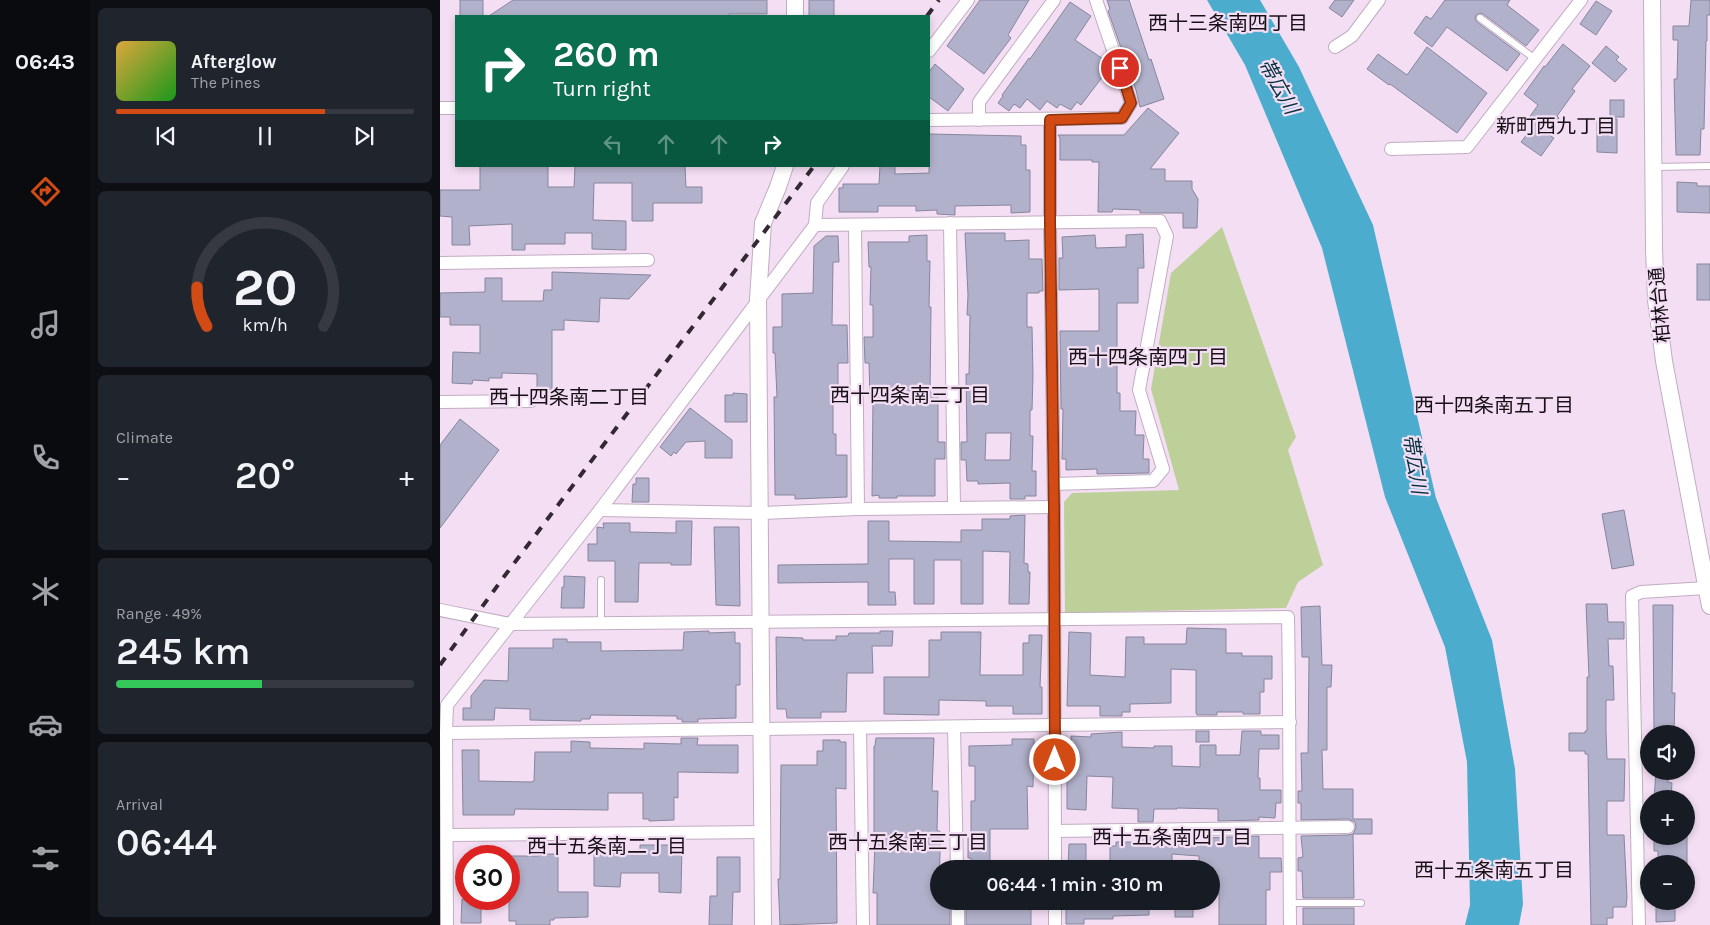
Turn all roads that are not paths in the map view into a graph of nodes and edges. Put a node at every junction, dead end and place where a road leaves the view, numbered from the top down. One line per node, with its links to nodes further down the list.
1 (795, 0): 8 (street)
2 (968, 0): 11 (street)
3 (1054, 0): 16 (street)
4 (1096, 0): 17 (street)
5 (1379, 0): 10 (street)
6 (1581, 0): 12 (street)
7 (1652, 0): 22 (street, 柏林台通)
8 (795, 15)
9 (1480, 18): 12 (lane)
10 (1335, 47)
11 (930, 49)
12 (1535, 59): 18 (street)
13 (440, 108): 14 (street)
14 (455, 108)
15 (930, 120): 16 (street)
16 (979, 120): 17 (street)
17 (1050, 120): 24 (street)
18 (1391, 148)
19 (1710, 166): 22 (lane)
20 (785, 167): 29 (street)
21 (842, 167): 25 (street)
22 (1653, 167): 39 (street, 柏林台通)
23 (950, 223): 24 (street); 26 (street); 34 (street)
24 (1050, 223): 32 (street); 32 (street)
25 (815, 225): 26 (street); 29 (street)
26 (855, 225): 35 (street)
27 (648, 260): 28 (street)
28 (440, 263)
29 (758, 299): 36 (street); 37 (street)
30 (531, 401): 31 (street)
31 (440, 402)
32 (1054, 484): 33 (street)
33 (1054, 507): 34 (street); 42 (street)
34 (954, 508): 35 (street)
35 (858, 509): 37 (street)
36 (600, 510): 37 (street); 45 (street)
37 (760, 513): 43 (street)
38 (601, 580): 44 (lane)
39 (1706, 588): 40 (street, 柏林台通); 69 (street)
40 (1710, 606)
41 (440, 610): 45 (street)
42 (1054, 619): 43 (street); 46 (street); 47 (street)
43 (761, 621): 44 (street); 50 (street)
44 (601, 623): 45 (street)
45 (510, 624): 51 (street)
46 (1290, 722): 47 (street); 52 (street)
47 (1055, 725): 48 (street); 54 (street)
48 (954, 727): 49 (street); 57 (street)
49 (860, 728): 50 (street); 65 (street)
50 (762, 729): 51 (street); 55 (street)
51 (446, 733): 56 (street)
52 (1289, 827): 53 (street); 54 (street); 59 (street)
53 (1348, 827)
54 (1055, 831): 58 (street)
55 (763, 832): 56 (street); 64 (street)
56 (447, 835): 63 (street)
57 (957, 860)
58 (1055, 860)
59 (1290, 903): 60 (lane); 68 (street)
60 (1361, 903)
61 (958, 910): 66 (street)
62 (1055, 910): 67 (street)
63 (447, 925)
64 (763, 925)
65 (863, 925)
66 (958, 925)
67 (1055, 925)
68 (1290, 925)
69 (1639, 925)

